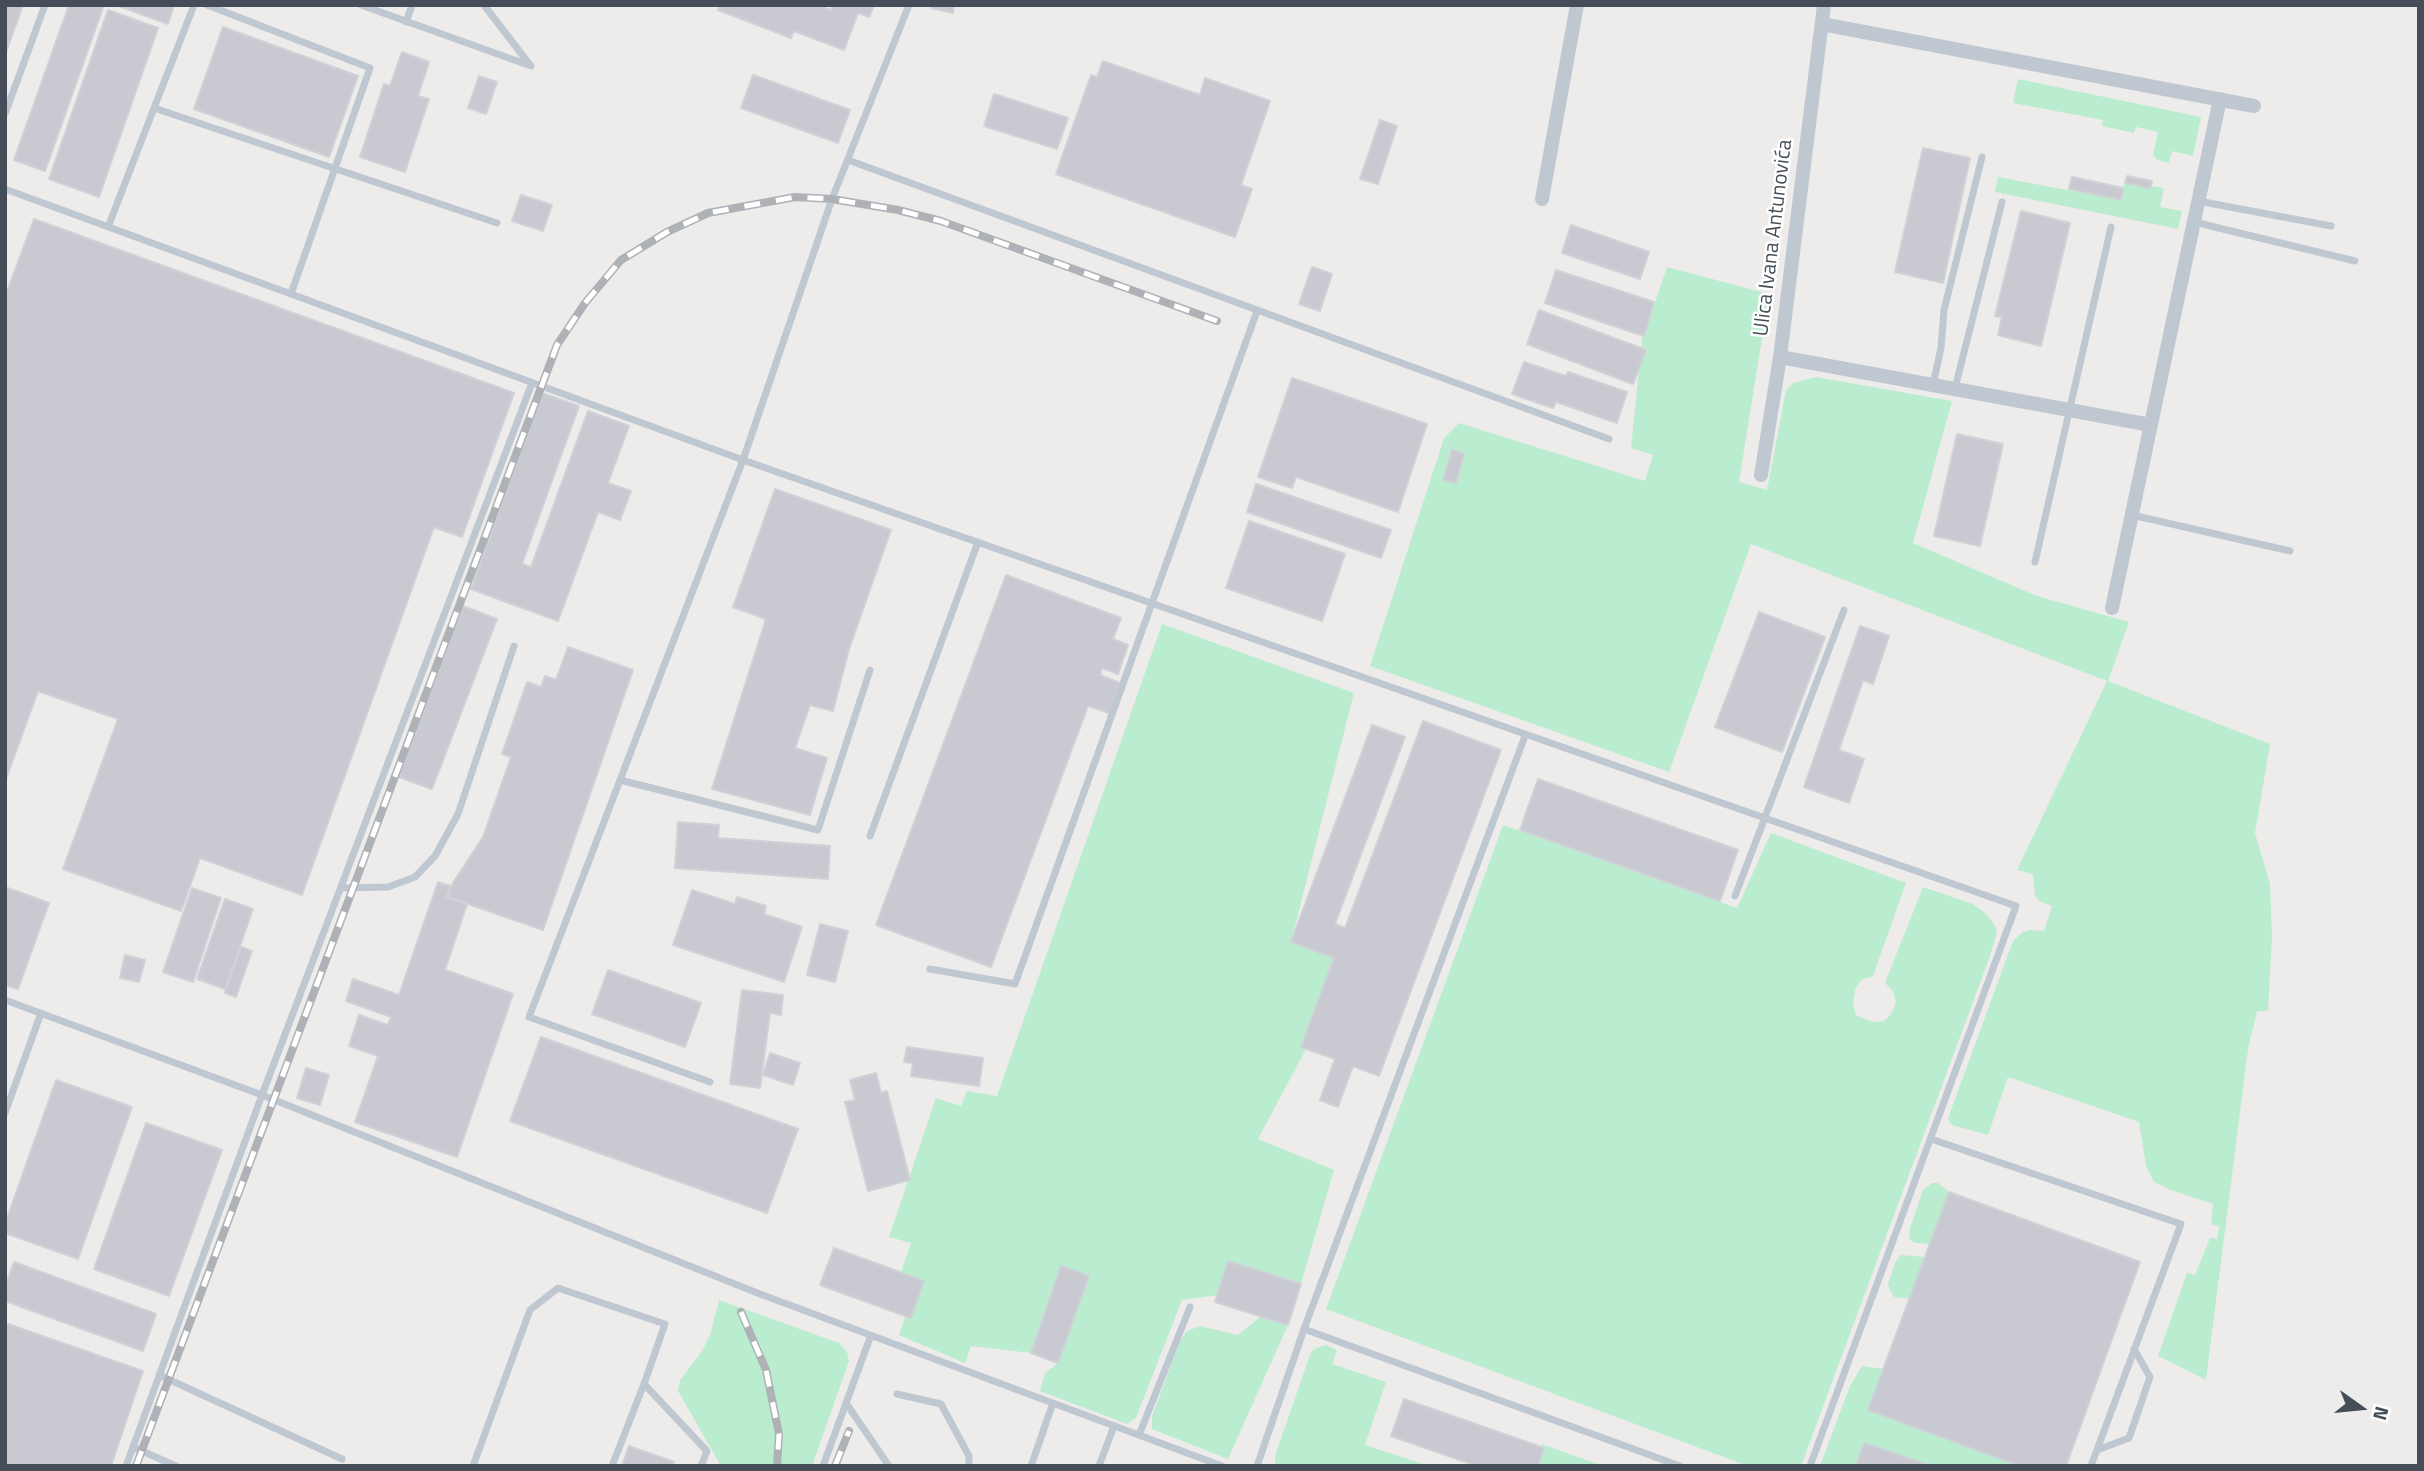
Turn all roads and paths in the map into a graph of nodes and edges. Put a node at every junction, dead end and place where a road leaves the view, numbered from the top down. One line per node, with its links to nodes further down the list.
1 (45, 5): 15 (lane)
2 (194, 5): 14 (lane)
3 (208, 5): 18 (lane)
4 (361, 5): 10 (lane)
5 (412, 5): 10 (lane)
6 (484, 5): 10 (lane)
7 (909, 5): 17 (lane)
8 (1577, 5): 20 (street)
9 (1824, 5): 11 (street, Ulica Ivana Antunovića)
10 (406, 22)
11 (1822, 24): 12 (street); 31 (street, Ulica Ivana Antunovića)
12 (2220, 99): 13 (street); 21 (street)
13 (2254, 106)
14 (154, 108): 18 (lane); 26 (lane)
15 (5, 114)
16 (1982, 157): 33 (lane)
17 (848, 160): 30 (lane); 38 (lane)
18 (335, 169): 24 (lane); 29 (lane)
19 (5, 189): 26 (lane)
20 (1542, 199)
21 (2198, 201): 23 (street); 25 (lane)
22 (2002, 202): 34 (lane)
23 (2194, 222): 28 (lane); 36 (street)
24 (496, 223)
25 (2331, 226)
26 (107, 227): 29 (lane)
27 (2111, 228): 35 (lane)
28 (2355, 261)
29 (291, 294): 32 (lane)
30 (1257, 311): 37 (lane); 44 (lane)
31 (1780, 357): 33 (street); 39 (street, Ulica Ivana Antunovića)
32 (532, 383): 38 (lane); 53 (lane)
33 (1933, 385): 34 (street)
34 (1955, 389): 35 (street)
35 (2070, 410): 36 (street); 43 (lane)
36 (2151, 425): 40 (street)
37 (1609, 439)
38 (743, 460): 41 (lane); 50 (lane)
39 (1761, 475)
40 (2132, 515): 42 (lane); 45 (street)
41 (978, 542): 44 (lane); 52 (lane)
42 (2290, 551)
43 (2035, 562)
44 (1151, 603): 49 (lane); 55 (lane)
45 (2112, 608)
46 (1844, 610): 51 (lane)
47 (514, 646): 53 (lane)
48 (870, 670): 50 (lane)
49 (1525, 736): 51 (lane); 63 (lane)
50 (620, 780): 58 (lane)
51 (1765, 819): 54 (lane); 61 (lane)
52 (870, 836)
53 (341, 888): 59 (lane)
54 (1735, 897)
55 (930, 969)
56 (5, 1000): 57 (lane)
57 (41, 1013): 59 (lane); 60 (lane)
58 (710, 1082)
59 (262, 1095): 64 (lane); 66 (lane)
60 (5, 1113)
61 (1931, 1139): 65 (lane); 89 (lane)
62 (1190, 1307): 72 (lane)
63 (1304, 1329): 87 (lane); 88 (lane)
64 (871, 1335): 69 (lane); 70 (lane)
65 (2134, 1349): 74 (lane); 74 (lane)
66 (159, 1375): 73 (lane); 75 (lane)
67 (644, 1384): 78 (lane); 79 (lane); 80 (lane)
68 (897, 1394): 83 (lane)
69 (846, 1403): 81 (lane); 82 (lane)
70 (1053, 1403): 71 (lane); 84 (lane)
71 (1114, 1426): 72 (lane); 85 (lane)
72 (1139, 1435): 86 (lane)
73 (133, 1447): 76 (lane); 77 (lane)
74 (2097, 1450): 90 (lane)
75 (342, 1459)
76 (126, 1466)
77 (176, 1466)
78 (473, 1466)
79 (612, 1466)
80 (701, 1466)
81 (823, 1466)
82 (888, 1466)
83 (969, 1466)
84 (1031, 1466)
85 (1099, 1466)
86 (1222, 1466)
87 (1257, 1466)
88 (1679, 1466)
89 (1810, 1466)
90 (2091, 1466)

